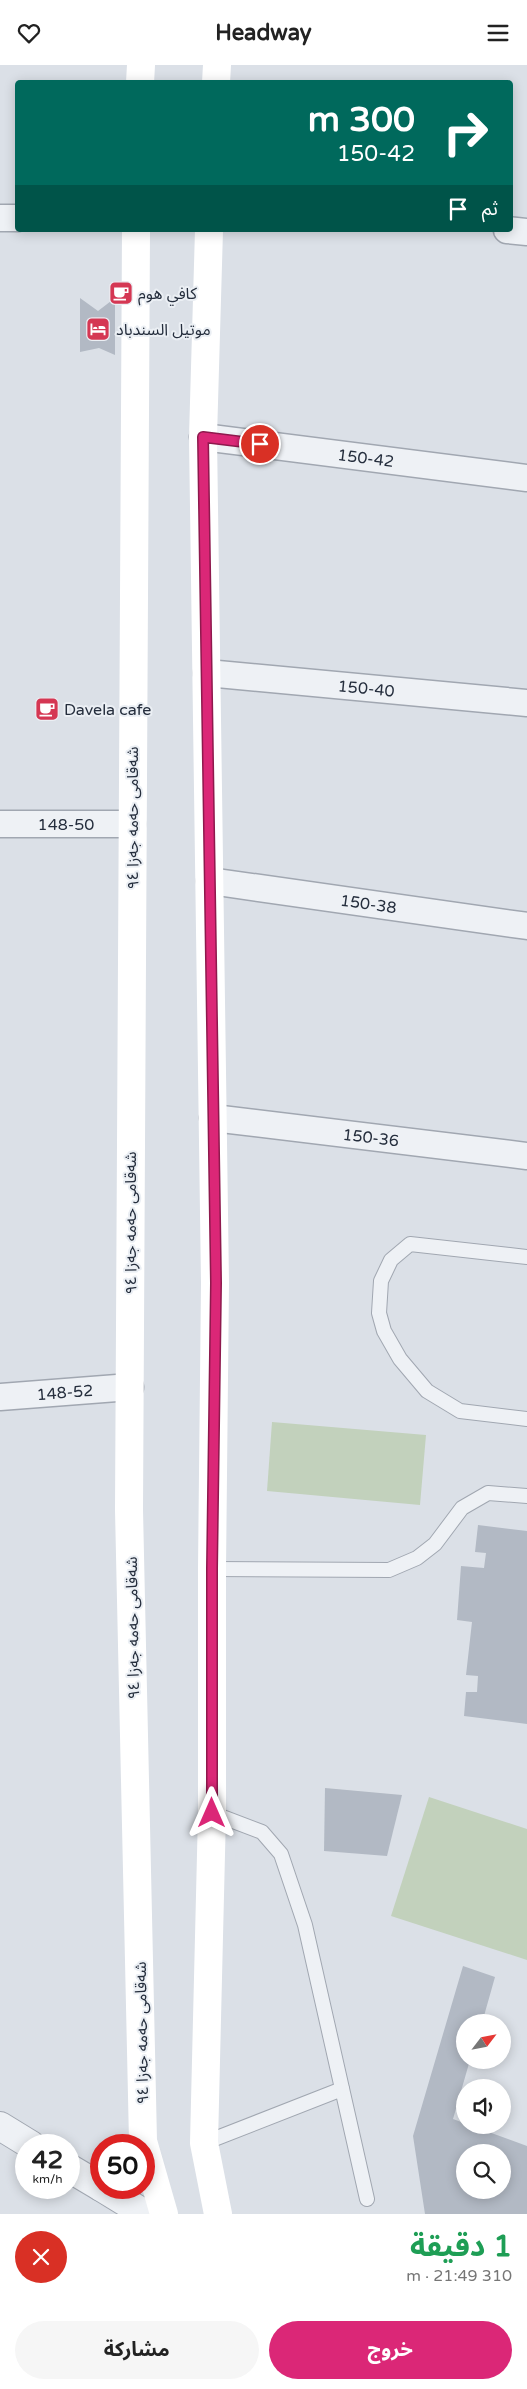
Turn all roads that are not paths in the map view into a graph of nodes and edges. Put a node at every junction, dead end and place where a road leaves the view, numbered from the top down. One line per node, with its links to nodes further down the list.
1 (141, 65): 3 (main road)
2 (217, 65): 4 (main road)
3 (140, 80)
4 (216, 80)
5 (0, 218): 6 (street)
6 (15, 218)
7 (513, 231): 10 (street)
8 (136, 232): 16 (main road, شەقامی حەمە جەزا ٩٤)
9 (209, 232): 11 (main road)
10 (527, 232)
11 (203, 437): 12 (street, 150-42); 13 (main road)
12 (527, 478)
13 (207, 673): 14 (street, 150-40); 17 (main road)
14 (527, 703)
15 (0, 824): 16 (street, 148-50)
16 (132, 824): 22 (main road, شەقامی حەمە جەزا ٩٤)
17 (210, 881): 18 (street, 150-38); 19 (main road)
18 (527, 926)
19 (213, 1118): 20 (street, 150-36); 26 (main road)
20 (527, 1156)
21 (527, 1257): 24 (lane)
22 (130, 1387): 23 (street, 148-52); 33 (main road, شەقامی حەمە جەزا ٩٤)
23 (0, 1397)
24 (527, 1419)
25 (527, 1496): 26 (lane)
26 (212, 1569): 27 (main road)
27 (212, 1813): 28 (lane); 29 (main road)
28 (342, 2089): 29 (lane); 31 (lane)
29 (204, 2143): 34 (main road)
30 (121, 2199): 32 (street)
31 (367, 2199)
32 (145, 2214)
33 (164, 2214)
34 (218, 2214)

